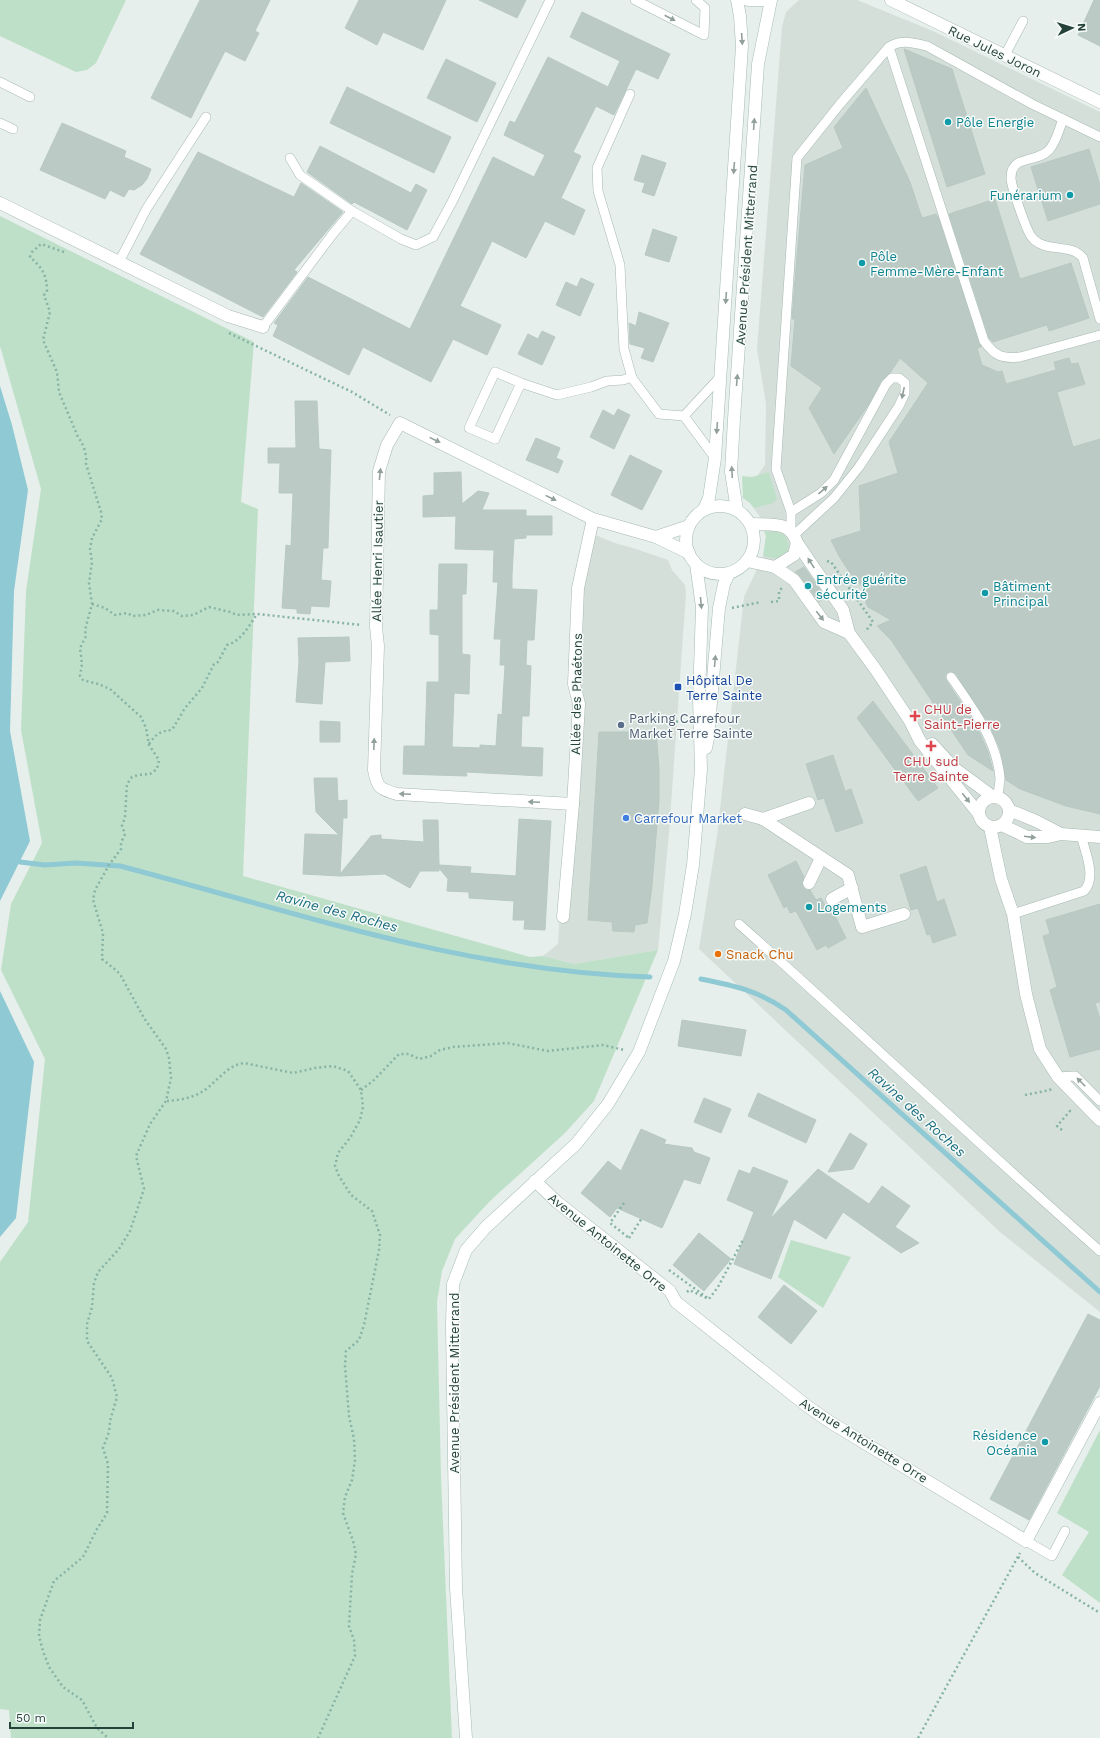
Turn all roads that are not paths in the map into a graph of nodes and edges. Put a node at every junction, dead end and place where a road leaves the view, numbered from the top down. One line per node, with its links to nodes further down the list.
1 (550, 0): 24 (lane)
2 (635, 0): 3 (lane, one-way to 3)
3 (696, 0)
4 (737, 0): 30 (street, Avenue Président Mitterrand, one-way to 30)
5 (748, 0): 6 (street)
6 (765, 0)
7 (771, 0): 35 (street, Avenue Président Mitterrand, one-way to 7)
8 (890, 0): 9 (street, Rue Jules Joron)
9 (910, 4): 12 (street, Rue Jules Joron)
10 (1023, 21): 12 (lane)
11 (889, 48): 18 (lane); 28 (lane); 36 (lane)
12 (1005, 55): 16 (street, Rue Jules Joron)
13 (0, 82): 15 (lane)
14 (630, 94): 29 (lane)
15 (30, 97)
16 (1100, 102)
17 (206, 117): 25 (lane)
18 (1063, 119): 21 (lane); 26 (lane)
19 (0, 123): 20 (lane)
20 (13, 129)
21 (1100, 138)
22 (290, 158): 24 (lane)
23 (0, 202): 25 (street)
24 (352, 212): 27 (lane)
25 (119, 262): 27 (street)
26 (1100, 319)
27 (263, 327)
28 (1100, 335)
29 (632, 376): 31 (lane); 32 (lane)
30 (721, 376): 32 (lane); 33 (street, Avenue Président Mitterrand, one-way to 33)
31 (521, 383): 31 (lane)
32 (684, 416): 33 (lane)
33 (715, 458): 34 (street, Avenue Président Mitterrand)
34 (704, 509): 35 (street); 39 (street)
35 (737, 510): 38 (street)
36 (791, 512): 40 (lane); 40 (lane, one-way to 40)
37 (593, 519): 41 (street); 53 (street, Allée des Phaétons); 53 (street, Allée Henri Isautier, one-way to 37)
38 (751, 524): 40 (street); 43 (street)
39 (689, 526): 41 (street); 42 (street)
40 (794, 536): 45 (street); 47 (street, one-way to 40)
41 (656, 537): 42 (street)
42 (688, 553): 44 (street)
43 (747, 561): 45 (street); 46 (street)
44 (696, 564): 46 (street); 50 (street, Avenue Président Mitterrand, one-way to 50)
45 (775, 567): 47 (street, one-way to 47)
46 (729, 573): 50 (street, Avenue Président Mitterrand, one-way to 46)
47 (849, 633): 49 (street)
48 (951, 677): 51 (lane)
49 (910, 721): 51 (street); 56 (street, one-way to 56)
50 (701, 769): 73 (street, Avenue Président Mitterrand)
51 (995, 796): 54 (street); 56 (street)
52 (809, 803): 57 (street)
53 (573, 804): 68 (street, Allée des Phaétons)
54 (1009, 810): 58 (street); 59 (street)
55 (745, 814): 57 (street)
56 (978, 814): 58 (street)
57 (763, 819): 62 (street)
58 (996, 826): 59 (street, one-way to 59); 67 (street)
59 (1061, 834): 60 (street)
60 (1081, 835): 61 (street); 67 (lane)
61 (1100, 837)
62 (821, 858): 63 (street); 64 (street)
63 (810, 883)
64 (852, 888): 65 (street); 66 (street)
65 (832, 899)
66 (904, 914)
67 (1013, 914): 70 (street)
68 (563, 917)
69 (739, 924): 74 (lane)
70 (1058, 1078): 71 (lane, one-way to 70); 72 (street)
71 (1100, 1101)
72 (1100, 1120)
73 (535, 1181): 77 (street, Avenue Antoinette Orre); 78 (street, Avenue Président Mitterrand)
74 (1100, 1251)
75 (1100, 1403): 77 (street)
76 (1066, 1530): 77 (lane)
77 (1026, 1541)
78 (466, 1738)

